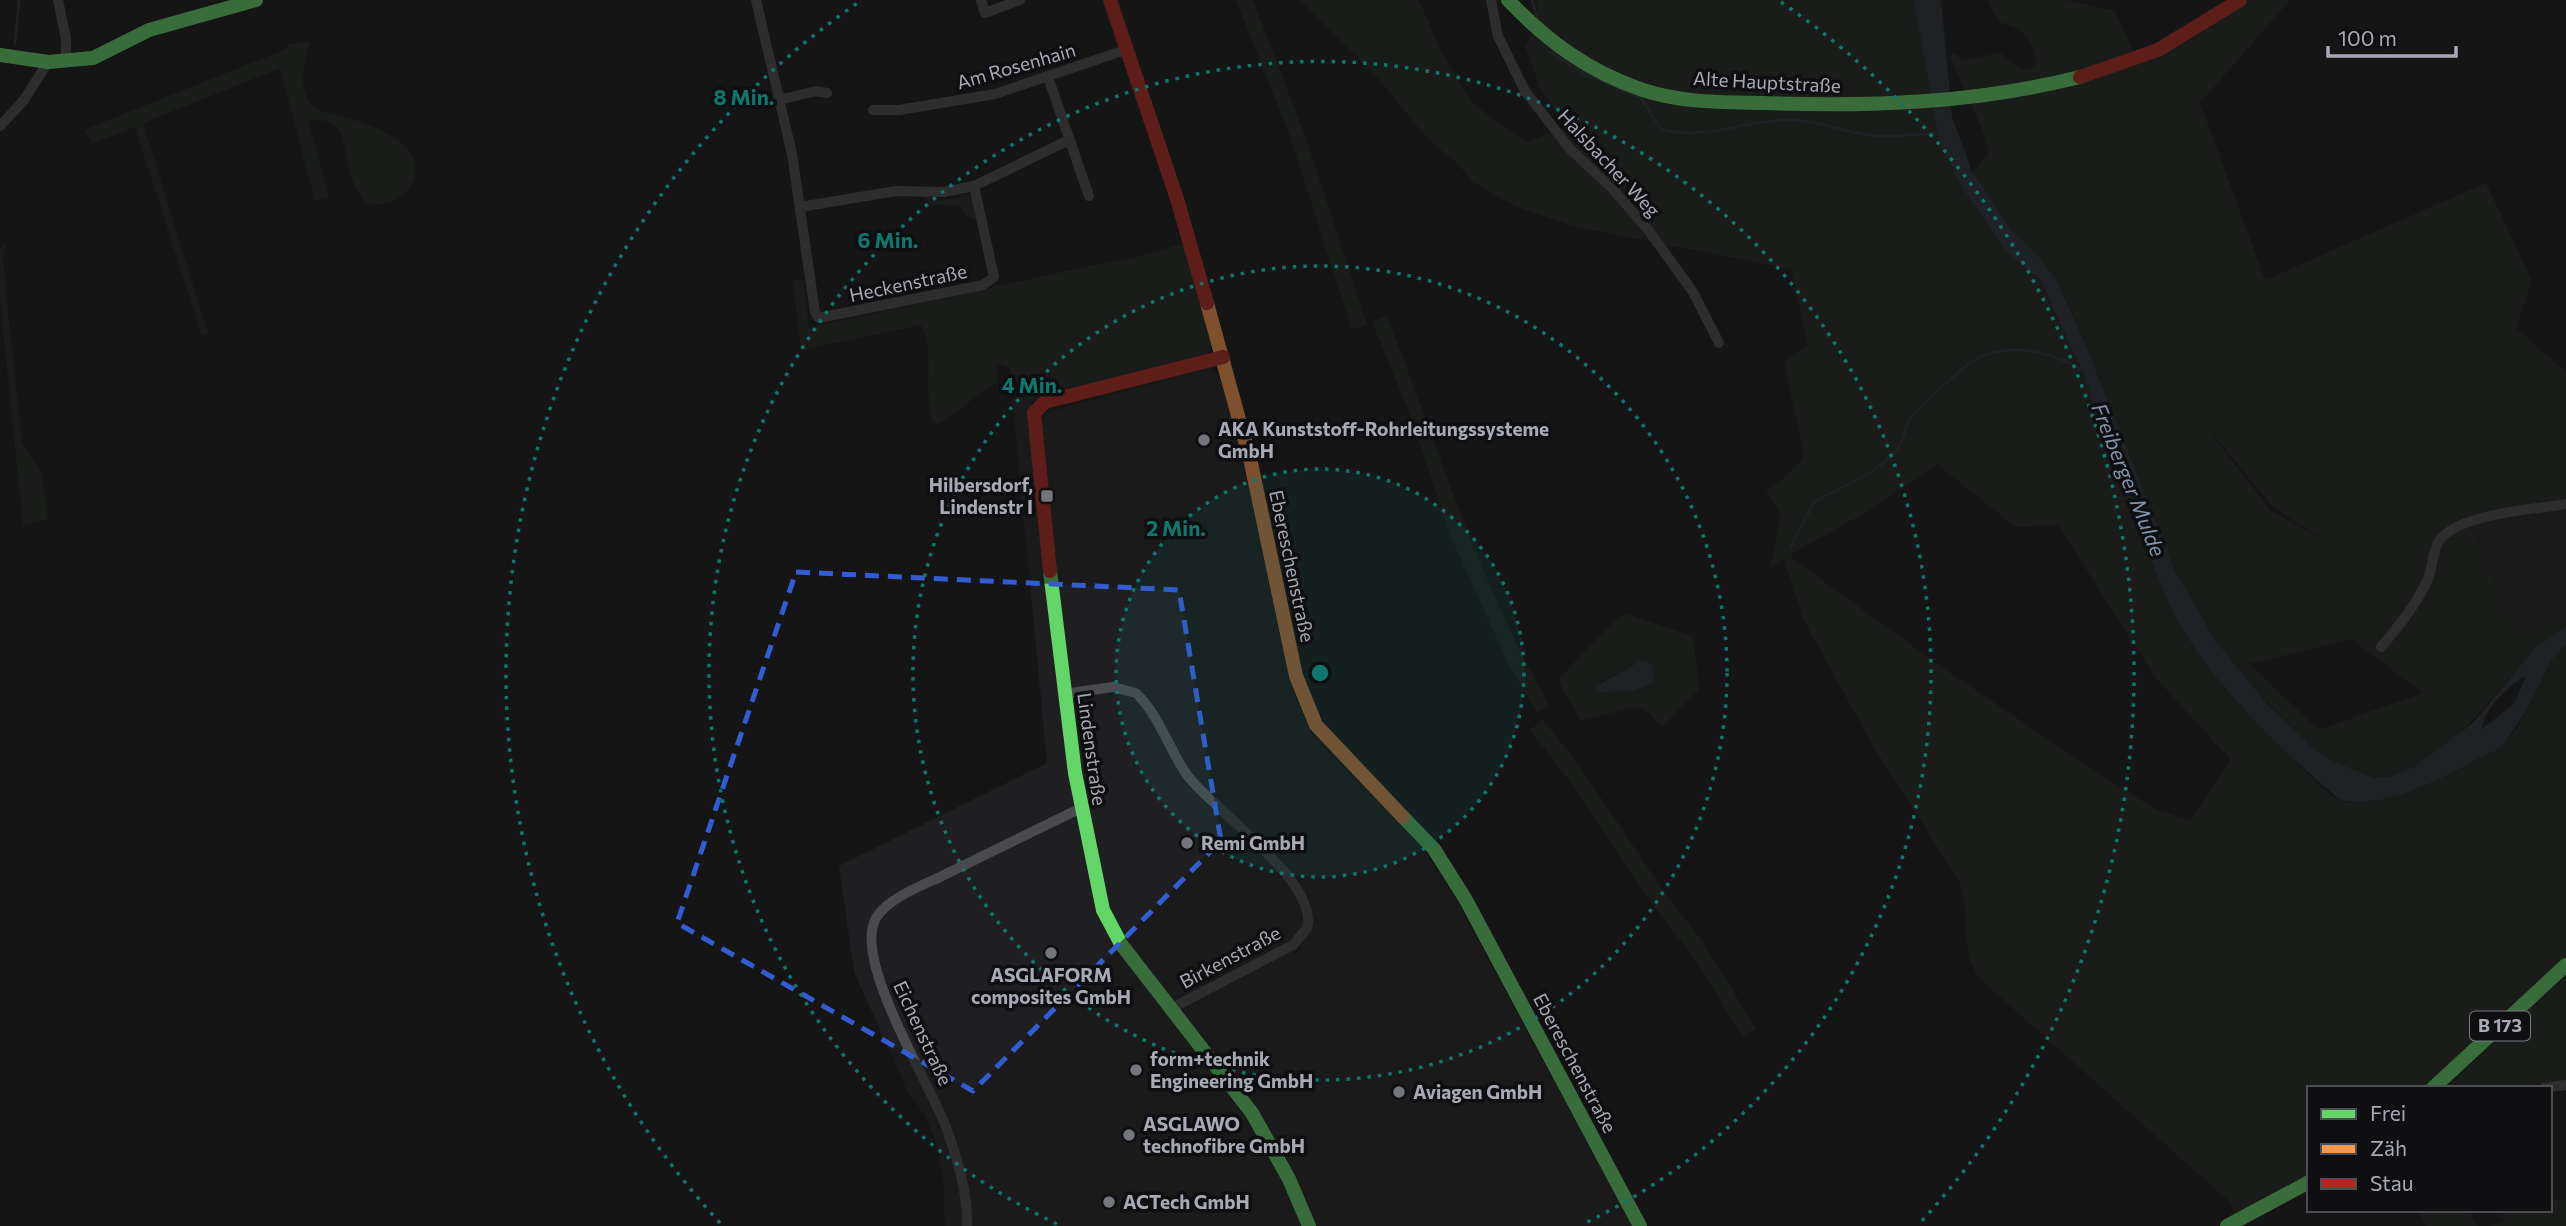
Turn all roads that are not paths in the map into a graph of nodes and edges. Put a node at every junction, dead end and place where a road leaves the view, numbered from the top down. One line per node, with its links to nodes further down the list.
1 (58, 0): 13 (street)
2 (256, 0): 13 (street)
3 (756, 0): 16 (street)
4 (981, 0): 5 (street)
5 (1020, 0)
6 (1110, 0): 10 (street, Ebereschenstraße)
7 (1491, 0): 23 (street, Halsbacher Weg)
8 (1508, 0): 9 (street, Alte Hauptstraße)
9 (2240, 0)
10 (1125, 50): 14 (street, Am Rosenhain); 24 (street, Ebereschenstraße)
11 (0, 55): 12 (street)
12 (48, 62): 13 (street); 18 (street)
13 (66, 62)
14 (1048, 77): 17 (street, Am Rosenhain); 19 (street)
15 (827, 93): 16 (street)
16 (778, 100): 22 (street)
17 (873, 110)
18 (0, 126)
19 (1069, 140): 20 (street); 21 (street)
20 (974, 187): 22 (street); 22 (street, Heckenstraße)
21 (1089, 196)
22 (800, 207)
23 (1719, 343)
24 (1223, 357): 27 (street, Lindenstraße); 35 (street, Ebereschenstraße)
25 (2566, 504): 26 (street)
26 (2381, 648)
27 (1064, 694): 28 (street, Lindenstraße); 30 (street, Birkenstraße)
28 (1081, 808): 30 (street, Lindenstraße); 33 (street, Eichenstraße)
29 (2566, 965): 31 (street, B 173 / B 173)
30 (1172, 1008): 34 (street, Lindenstraße)
31 (2435, 1086)
32 (2307, 1183): 36 (street)
33 (967, 1226)
34 (1309, 1226)
35 (1640, 1226)
36 (2227, 1226)

